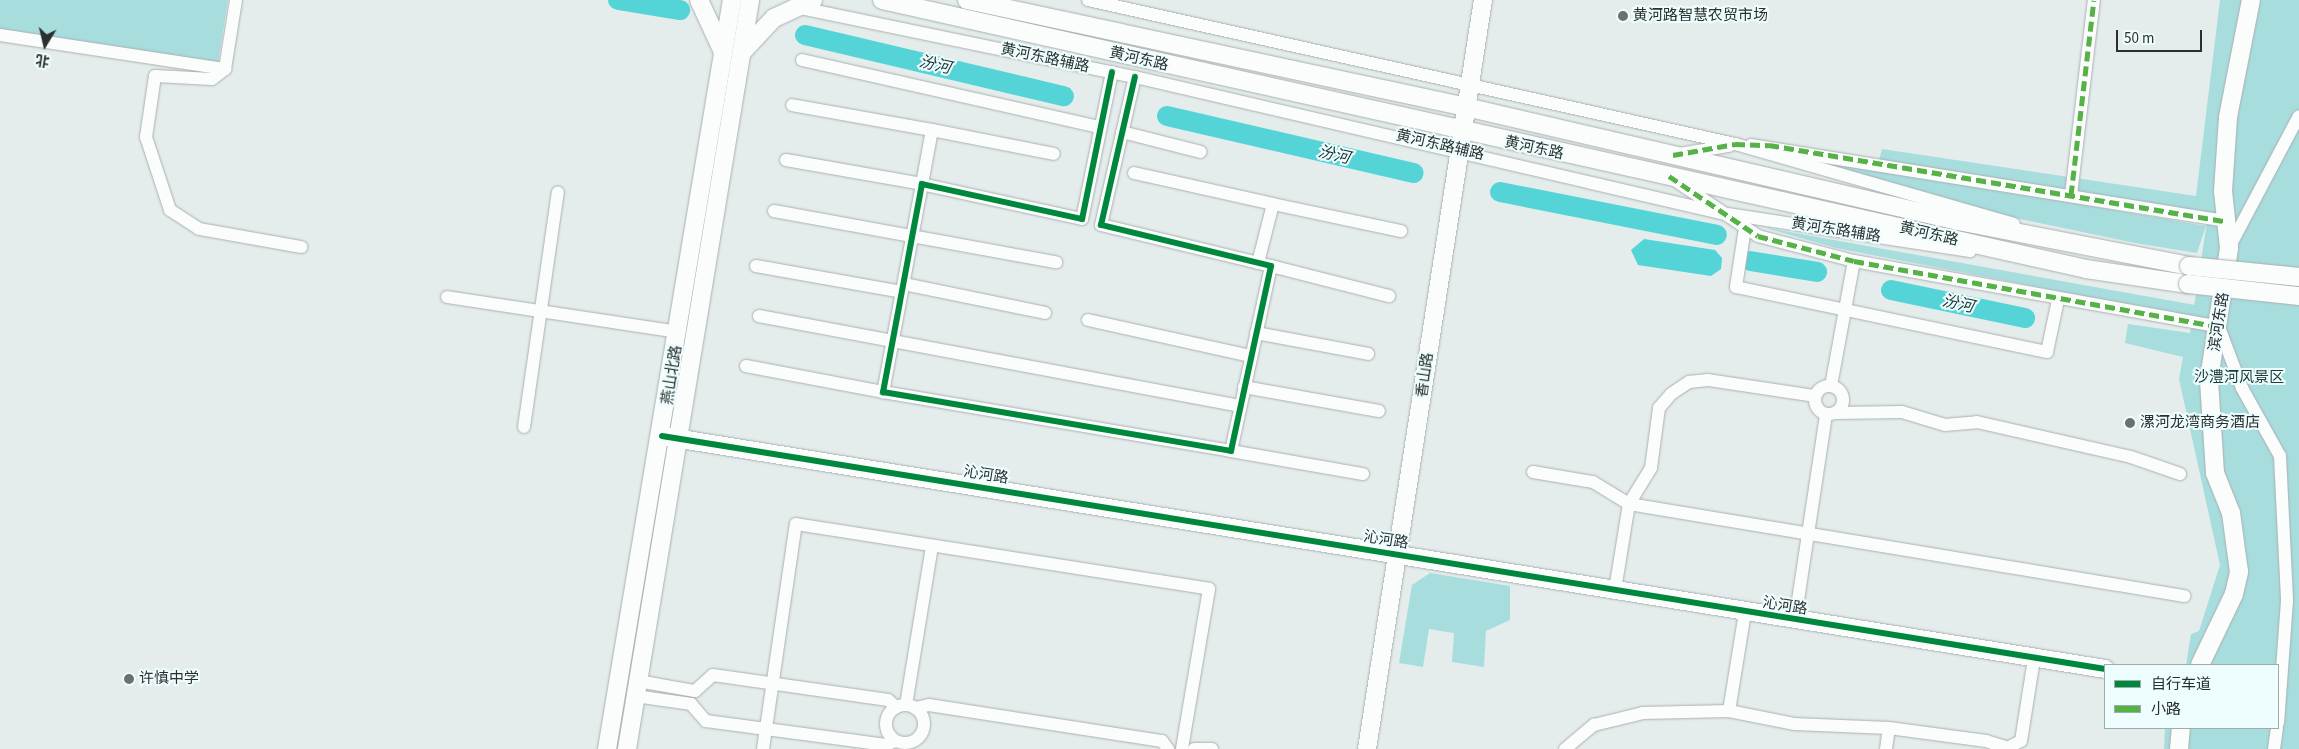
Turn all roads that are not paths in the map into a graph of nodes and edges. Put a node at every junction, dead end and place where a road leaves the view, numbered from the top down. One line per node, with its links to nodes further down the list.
1 (236, 0): 16 (street)
2 (699, 0): 14 (street)
3 (732, 0): 14 (street, 燕山北路)
4 (750, 0): 14 (street, 燕山北路)
5 (813, 0): 12 (street)
6 (882, 0): 26 (street, 黄河东路)
7 (967, 0): 21 (street, 黄河东路)
8 (1088, 0): 19 (street)
9 (1483, 0): 19 (street, 香山路)
10 (2094, 0): 36 (street)
11 (2251, 0): 40 (street, 滨河东路)
12 (796, 7): 14 (street); 17 (street, 黄河东路辅路)
13 (0, 35): 16 (street)
14 (731, 54): 64 (street, 燕山北路); 79 (street, 燕山北路)
15 (802, 60): 23 (street)
16 (225, 69): 44 (street)
17 (1112, 72): 18 (street, 黄河东路辅路); 23 (street)
18 (1135, 77): 25 (street); 26 (street, 黄河东路辅路)
19 (1470, 86): 21 (street, 香山路); 27 (street)
20 (792, 105): 24 (street)
21 (1466, 107): 26 (street, 香山路); 30 (street, 黄河东路)
22 (2299, 116): 46 (street)
23 (1100, 127): 34 (street)
24 (932, 130): 29 (street); 34 (street)
25 (1122, 132): 28 (street); 49 (street)
26 (1460, 141): 33 (street, 黄河东路); 39 (street, 黄河东路辅路); 87 (street, 香山路)
27 (1735, 144): 30 (street); 36 (street); 45 (street)
28 (1201, 152)
29 (1054, 154)
30 (1673, 155): 45 (street, 黄河东路)
31 (786, 160): 34 (street)
32 (1134, 173): 37 (street)
33 (1669, 176): 39 (street); 51 (street, 黄河东路)
34 (922, 184): 43 (street)
35 (558, 192): 59 (street)
36 (2071, 195): 40 (street)
37 (1273, 204): 42 (street); 49 (street)
38 (774, 211): 43 (street)
39 (1721, 213): 41 (street); 51 (street, 黄河东路辅路)
40 (2225, 221): 46 (street, 滨河东路)
41 (1745, 228): 47 (street); 58 (street)
42 (1401, 232)
43 (913, 233): 48 (street); 53 (street)
44 (301, 247)
45 (2094, 247): 52 (street, 黄河东路, bridge)
46 (2229, 248): 63 (street, 滨河东路)
47 (1854, 261): 57 (street); 58 (street)
48 (1056, 262)
49 (1265, 264): 54 (street); 65 (street)
50 (756, 266): 53 (street)
51 (2086, 269): 55 (street, 黄河东路, bridge)
52 (2299, 277)
53 (903, 288): 60 (street); 66 (street)
54 (1389, 296)
55 (2299, 296)
56 (447, 297): 59 (street)
57 (2058, 300): 58 (street); 63 (street)
58 (1845, 307): 70 (street)
59 (541, 311): 64 (street); 77 (street)
60 (1045, 313)
61 (759, 316): 66 (street)
62 (1088, 320): 68 (street)
63 (2219, 327): 93 (street, 滨河东路); 98 (street)
64 (679, 332): 78 (street, 燕山北路)
65 (1256, 333): 67 (street); 68 (street)
66 (894, 342): 72 (street); 74 (street)
67 (1368, 354)
68 (1251, 356): 71 (street)
69 (746, 366): 72 (street)
70 (1831, 386): 73 (street); 76 (street)
71 (1244, 387): 74 (street); 75 (street)
72 (883, 392): 80 (street)
73 (1815, 396): 76 (street); 84 (street)
74 (1240, 406): 80 (street)
75 (1378, 411)
76 (1831, 414): 83 (street); 85 (street)
77 (524, 427)
78 (662, 436): 79 (street, 沁河路); 106 (street, 燕山北路)
79 (681, 439): 87 (street, 沁河路); 96 (street, 燕山北路)
80 (1231, 451): 82 (street)
81 (1533, 472): 84 (street)
82 (1363, 474)
83 (2180, 474)
84 (1629, 504): 85 (street); 88 (street)
85 (1808, 534): 89 (street); 91 (street)
86 (932, 546): 95 (street); 97 (street); 111 (street)
87 (1398, 555): 88 (street, 沁河路); 114 (street, 香山路)
88 (1615, 590): 90 (street, 沁河路)
89 (2184, 596)
90 (1745, 612): 91 (street, 沁河路); 99 (street)
91 (1795, 620): 92 (street, 沁河路)
92 (2034, 659): 94 (street, 沁河路); 105 (street)
93 (2200, 664)
94 (2104, 669)
95 (773, 685): 96 (street); 97 (street); 103 (street)
96 (637, 688): 103 (street); 107 (street, 燕山北路)
97 (906, 707): 104 (street); 104 (street); 109 (street)
98 (2279, 710)
99 (1729, 711): 100 (street); 115 (street)
100 (1889, 728): 105 (street); 116 (street)
101 (2180, 729): 117 (street)
102 (2277, 729): 118 (street)
103 (766, 730): 104 (street); 108 (street)
104 (905, 745)
105 (2011, 748)
106 (607, 749)
107 (627, 749)
108 (763, 749)
109 (1168, 749)
110 (1172, 749): 111 (street)
111 (1180, 749)
112 (1194, 749): 113 (street)
113 (1212, 749)
114 (1367, 749)
115 (1565, 749)
116 (1886, 749)
117 (2179, 749)
118 (2274, 749)

